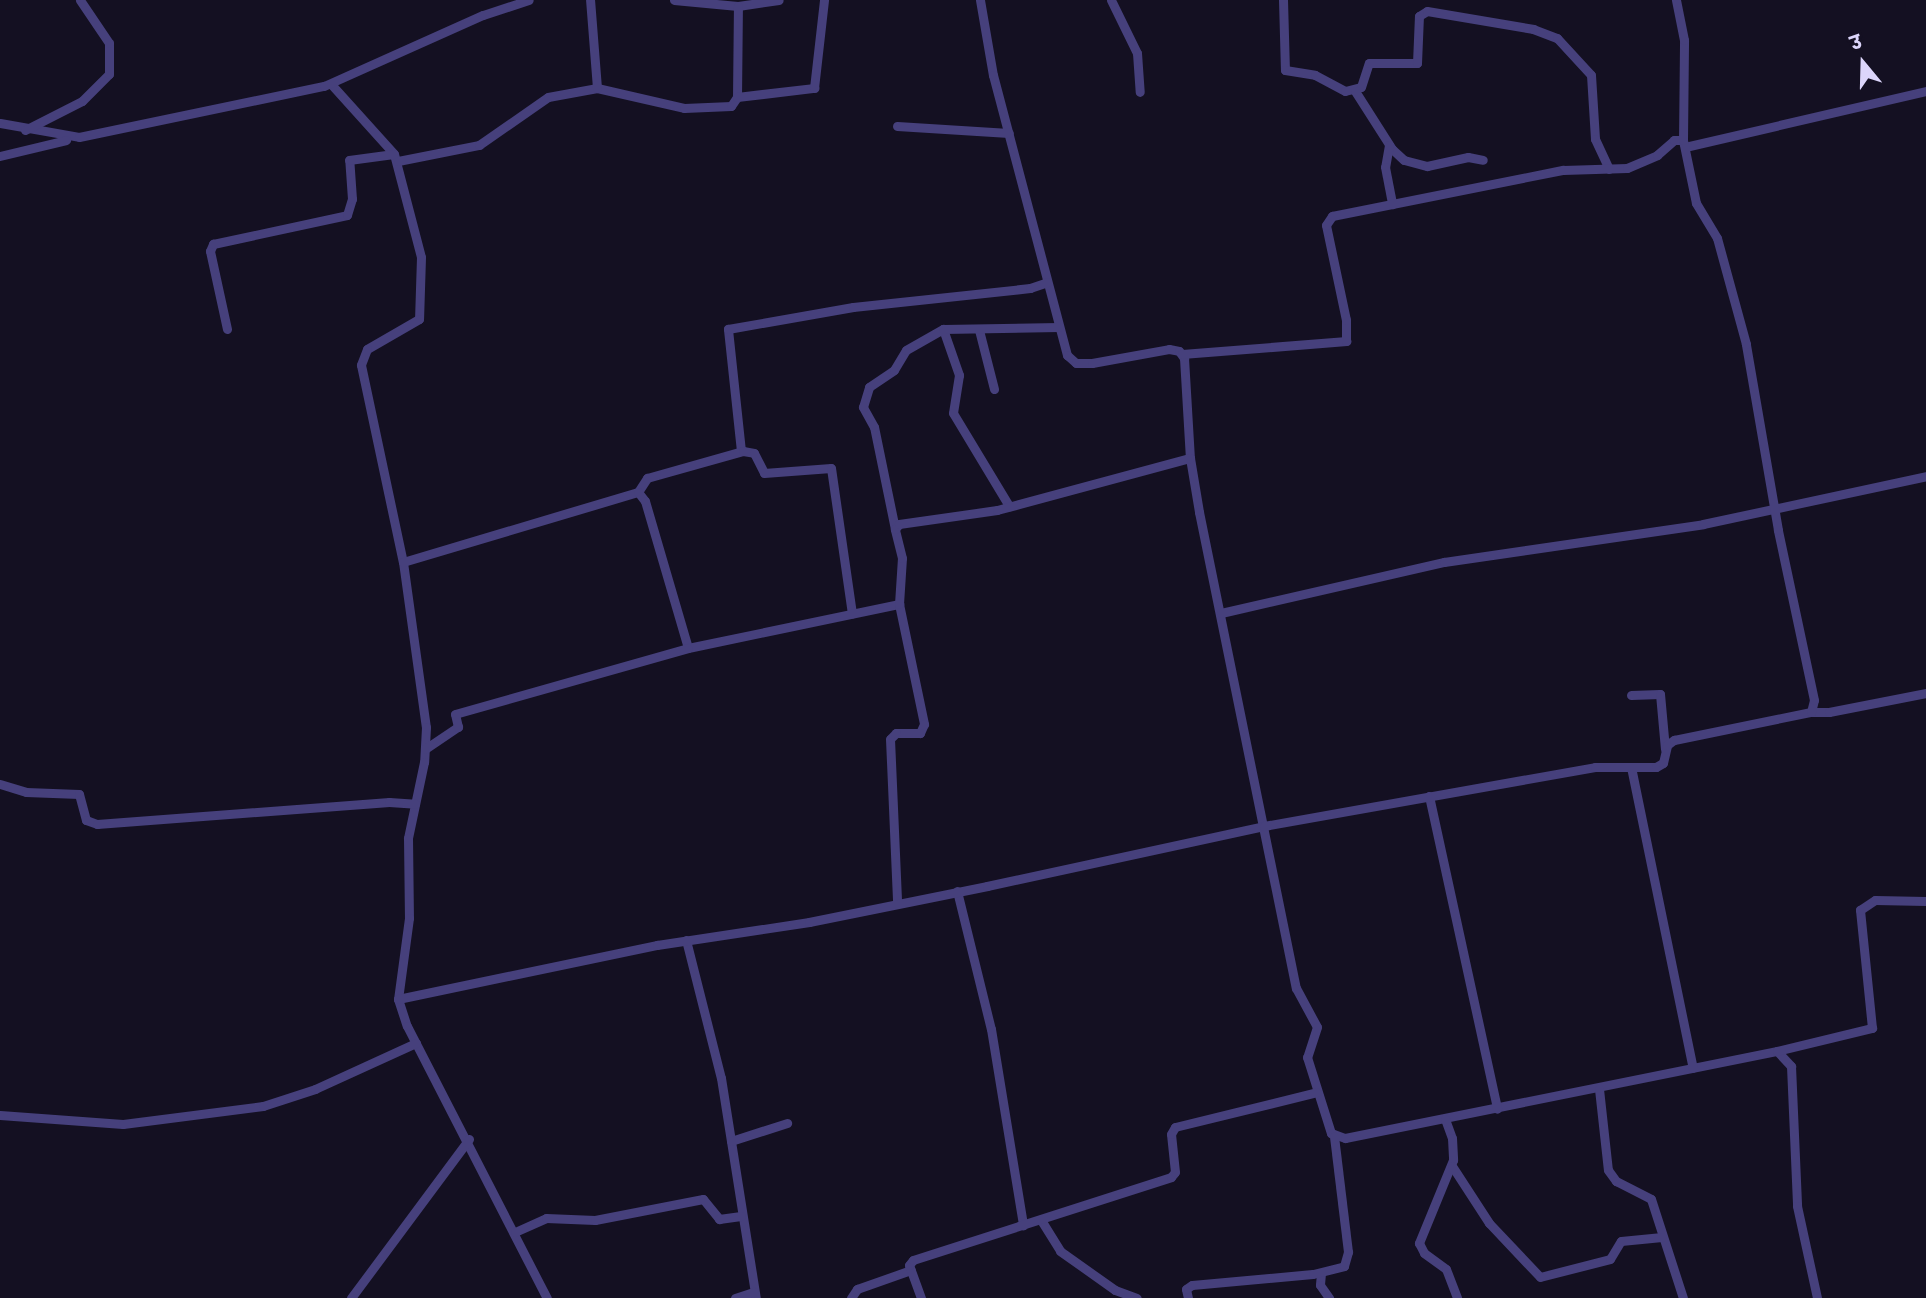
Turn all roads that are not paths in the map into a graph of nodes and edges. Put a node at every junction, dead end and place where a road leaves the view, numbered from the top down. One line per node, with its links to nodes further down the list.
1 (80, 0): 21 (street)
2 (529, 0): 13 (street)
3 (590, 0): 14 (street)
4 (674, 0): 11 (street)
5 (779, 0): 12 (street)
6 (824, 0): 18 (street)
7 (980, 0): 22 (street)
8 (1111, 0): 17 (street)
9 (1283, 0): 15 (street)
10 (1676, 0): 24 (street)
11 (717, 2): 12 (street)
12 (738, 6): 18 (street)
13 (331, 84): 23 (street); 27 (street)
14 (597, 88): 18 (street); 27 (street)
15 (1355, 91): 25 (street); 29 (street)
16 (1926, 91): 24 (street)
17 (1140, 92)
18 (737, 97)
19 (0, 123): 21 (street)
20 (897, 127): 22 (street)
21 (25, 130): 23 (street)
22 (1009, 133): 31 (street)
23 (72, 138): 26 (street)
24 (1684, 144): 29 (street); 43 (street)
25 (1389, 145): 28 (street); 30 (street)
26 (0, 156)
27 (396, 157): 33 (street); 45 (street)
28 (1483, 160)
29 (1609, 169): 30 (street)
30 (1392, 204): 36 (street)
31 (1047, 282): 32 (street); 38 (street)
32 (1059, 327): 35 (street); 36 (street)
33 (227, 329)
34 (943, 329): 35 (street); 42 (street); 44 (street)
35 (979, 330): 37 (street)
36 (1182, 354): 39 (street)
37 (994, 388)
38 (741, 451): 41 (street); 47 (street)
39 (1190, 458): 42 (street); 48 (street)
40 (1926, 476): 43 (street)
41 (638, 492): 45 (street); 49 (street)
42 (1010, 506): 44 (street)
43 (1774, 508): 48 (street); 52 (street)
44 (895, 529): 46 (street)
45 (403, 562): 53 (street)
46 (899, 604): 47 (street); 62 (street)
47 (852, 613): 49 (street)
48 (1221, 613): 59 (street)
49 (688, 648): 53 (street)
50 (1926, 693): 52 (street)
51 (1631, 695): 54 (street)
52 (1811, 712): 54 (street)
53 (425, 748): 58 (street)
54 (1665, 749): 55 (street)
55 (1631, 767): 57 (street); 67 (street)
56 (0, 784): 58 (street)
57 (1429, 796): 59 (street); 70 (street)
58 (415, 804): 64 (street)
59 (1264, 826): 60 (street); 69 (street)
60 (957, 891): 62 (street); 80 (street)
61 (1926, 901): 66 (street)
62 (897, 902): 63 (street)
63 (686, 940): 64 (street); 76 (street)
64 (398, 999): 65 (street)
65 (416, 1043): 71 (street); 75 (street)
66 (1777, 1051): 67 (street); 96 (street)
67 (1693, 1068): 68 (street)
68 (1600, 1089): 70 (street); 82 (street)
69 (1317, 1092): 74 (street); 79 (street)
70 (1497, 1109): 72 (street)
71 (0, 1115)
72 (1445, 1119): 74 (street); 77 (street)
73 (788, 1123): 76 (street)
74 (1334, 1137): 84 (street)
75 (469, 1139): 81 (street); 87 (street)
76 (732, 1141): 78 (street)
77 (1452, 1166): 82 (street); 94 (street)
78 (741, 1216): 81 (street); 85 (street)
79 (1041, 1220): 80 (street); 86 (street)
80 (1023, 1225): 83 (street)
81 (515, 1232): 88 (street)
82 (1662, 1237): 95 (street)
83 (911, 1270): 90 (street); 91 (street)
84 (1321, 1273): 92 (street); 93 (street)
85 (755, 1295): 89 (street)
86 (1132, 1297)
87 (351, 1298)
88 (547, 1298)
89 (735, 1298)
90 (851, 1298)
91 (920, 1298)
92 (1188, 1298)
93 (1329, 1298)
94 (1457, 1298)
95 (1683, 1298)
96 (1817, 1298)

